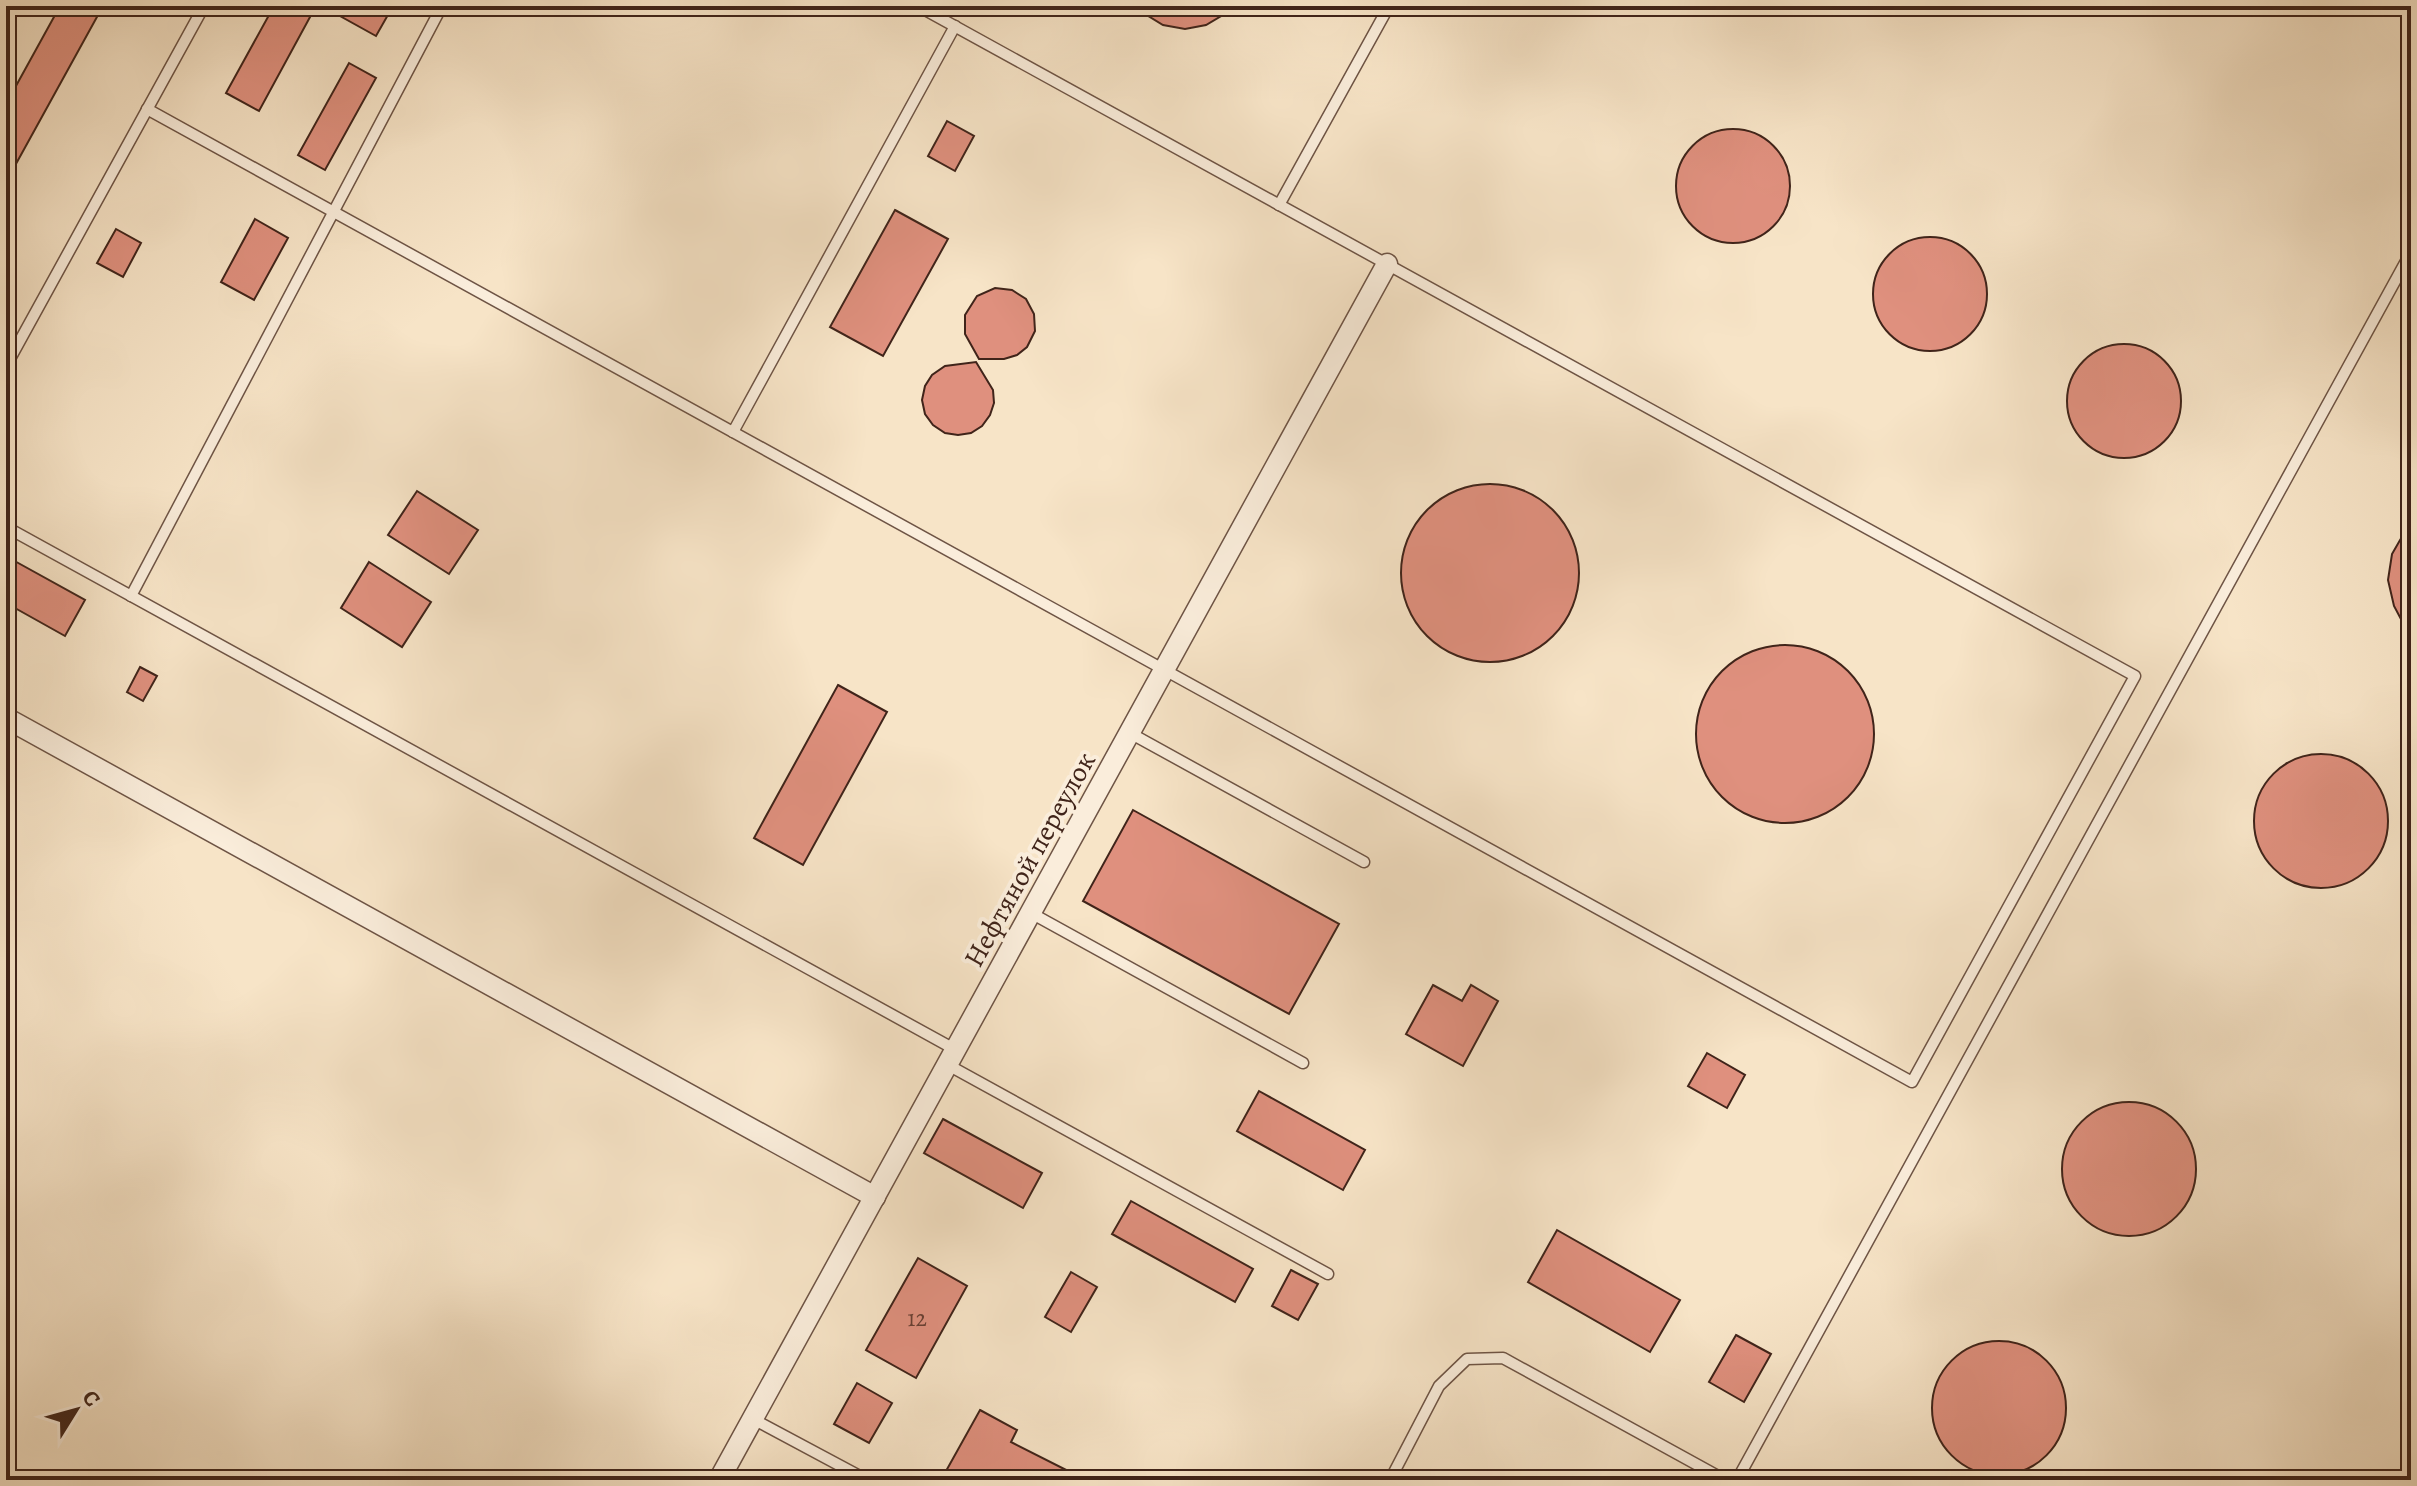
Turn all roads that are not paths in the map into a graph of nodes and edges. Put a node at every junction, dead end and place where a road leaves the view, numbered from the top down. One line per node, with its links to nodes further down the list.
1 (204, 6): 7 (lane)
2 (442, 6): 9 (lane)
3 (918, 6): 5 (lane)
4 (1389, 6): 8 (lane)
5 (937, 10): 6 (lane)
6 (955, 26): 8 (lane); 13 (lane)
7 (147, 109): 9 (lane); 12 (lane)
8 (1279, 205): 11 (lane)
9 (334, 212): 13 (lane); 15 (lane)
10 (2411, 252): 30 (lane)
11 (1387, 264): 16 (street, Нефтяной переулок); 16 (lane)
12 (6, 366)
13 (733, 432): 16 (lane)
14 (6, 527): 15 (lane)
15 (131, 596): 21 (lane)
16 (1165, 670): 18 (street, Нефтяной переулок)
17 (6, 718): 23 (street)
18 (1130, 733): 19 (lane); 20 (street, Нефтяной переулок)
19 (1364, 862)
20 (1031, 913): 21 (street, Нефтяной переулок); 22 (lane)
21 (952, 1057): 23 (street, Нефтяной переулок); 24 (lane)
22 (1303, 1063)
23 (875, 1197): 25 (street, Нефтяной переулок)
24 (1328, 1274)
25 (753, 1419): 26 (street, Нефтяной переулок); 27 (lane)
26 (719, 1480)
27 (867, 1480)
28 (1390, 1480): 29 (lane)
29 (1725, 1480)
30 (1737, 1480)

